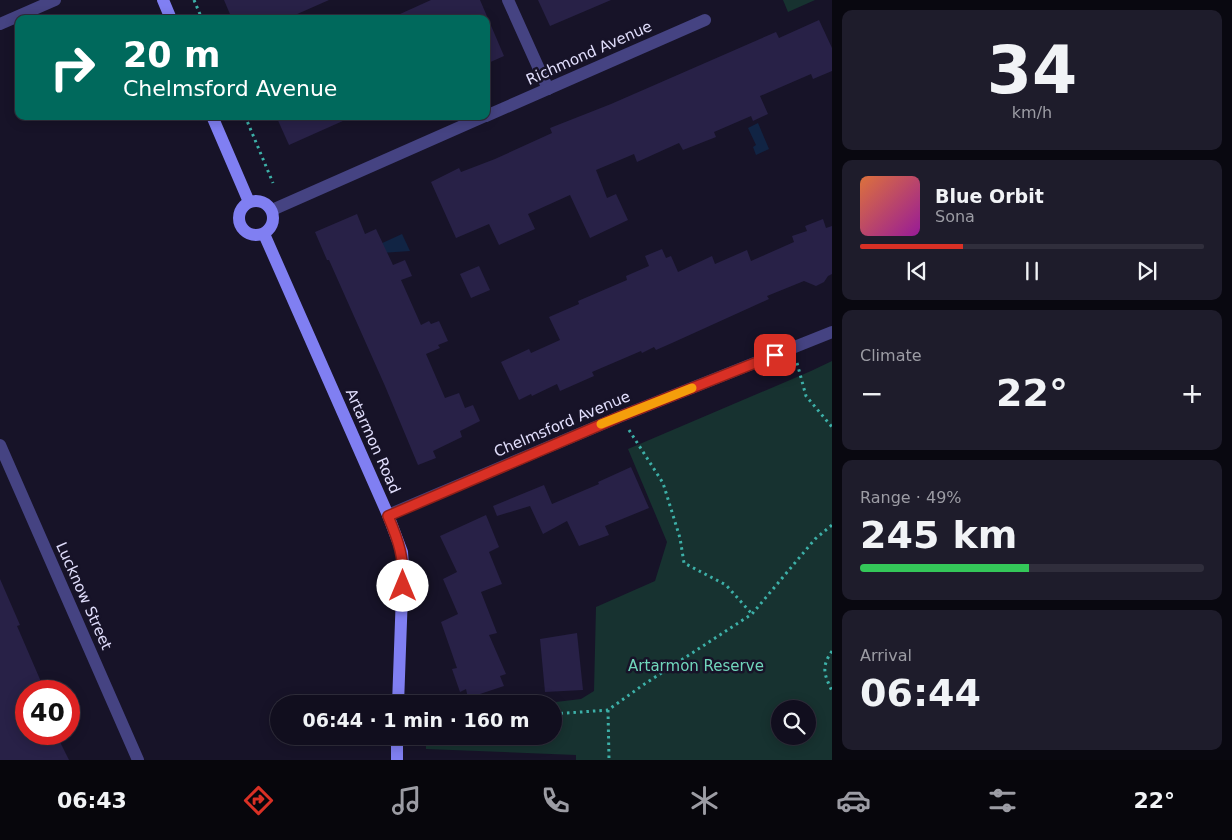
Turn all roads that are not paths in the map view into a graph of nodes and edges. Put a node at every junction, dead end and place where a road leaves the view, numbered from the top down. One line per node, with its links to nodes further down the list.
1 (55, 0): 4 (street)
2 (163, 0): 5 (street)
3 (508, 0): 9 (street)
4 (21, 15)
5 (169, 15)
6 (15, 17): 8 (street)
7 (705, 20): 9 (street, Richmond Avenue)
8 (0, 24)
9 (548, 89): 10 (street, Richmond Avenue)
10 (490, 114)
11 (214, 120): 13 (street)
12 (477, 120): 14 (street, Richmond Avenue)
13 (249, 202): 14 (street); 15 (street)
14 (272, 210): 15 (street)
15 (264, 234): 18 (street, Artarmon Road)
16 (832, 332): 18 (street, Chelmsford Avenue)
17 (0, 445): 21 (street, Lucknow Street)
18 (388, 516): 19 (street, Artarmon Road)
19 (398, 695)
20 (397, 745): 22 (street)
21 (138, 760)
22 (397, 760)

